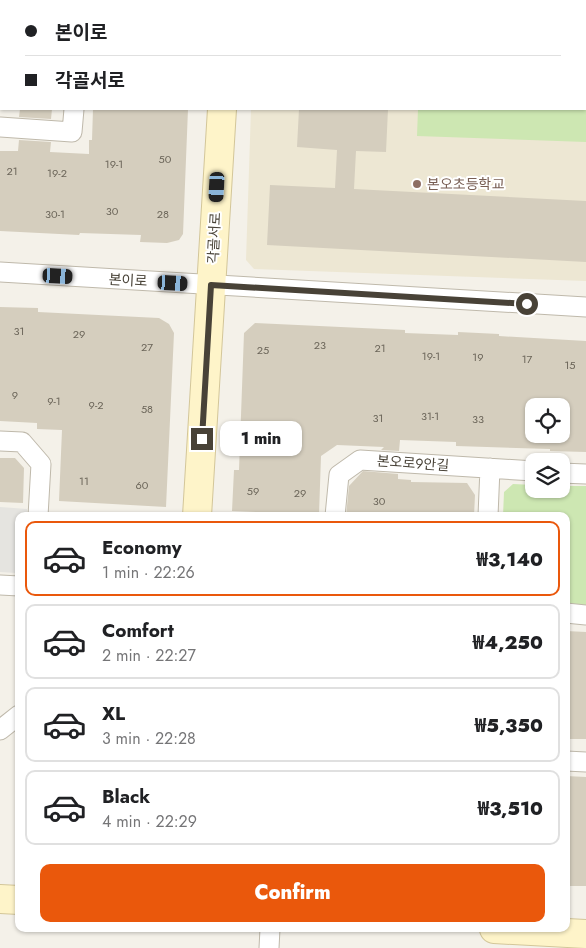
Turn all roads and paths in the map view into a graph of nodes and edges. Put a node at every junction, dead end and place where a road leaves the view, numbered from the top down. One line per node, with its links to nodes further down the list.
1 (74, 110): 3 (street)
2 (222, 110): 5 (street, 각골서로)
3 (0, 127)
4 (0, 272): 5 (street, 본이로)
5 (211, 285): 6 (street, 본이로); 13 (street, 각골서로)
6 (586, 307)
7 (0, 440): 12 (street)
8 (490, 468): 9 (street, 본오로9안길); 14 (street, 본오로9안길); 15 (street)
9 (525, 470)
10 (570, 473): 11 (street)
11 (586, 474)
12 (38, 512)
13 (197, 512)
14 (335, 512)
15 (488, 512)
16 (0, 585): 17 (street)
17 (15, 586)
18 (570, 613): 19 (street)
19 (586, 615)
20 (15, 717): 21 (street)
21 (0, 730)
22 (570, 761): 23 (street)
23 (586, 762)
24 (0, 899): 25 (street)
25 (15, 900)
26 (270, 932): 29 (street)
27 (549, 932): 28 (street)
28 (586, 934)
29 (269, 948)

